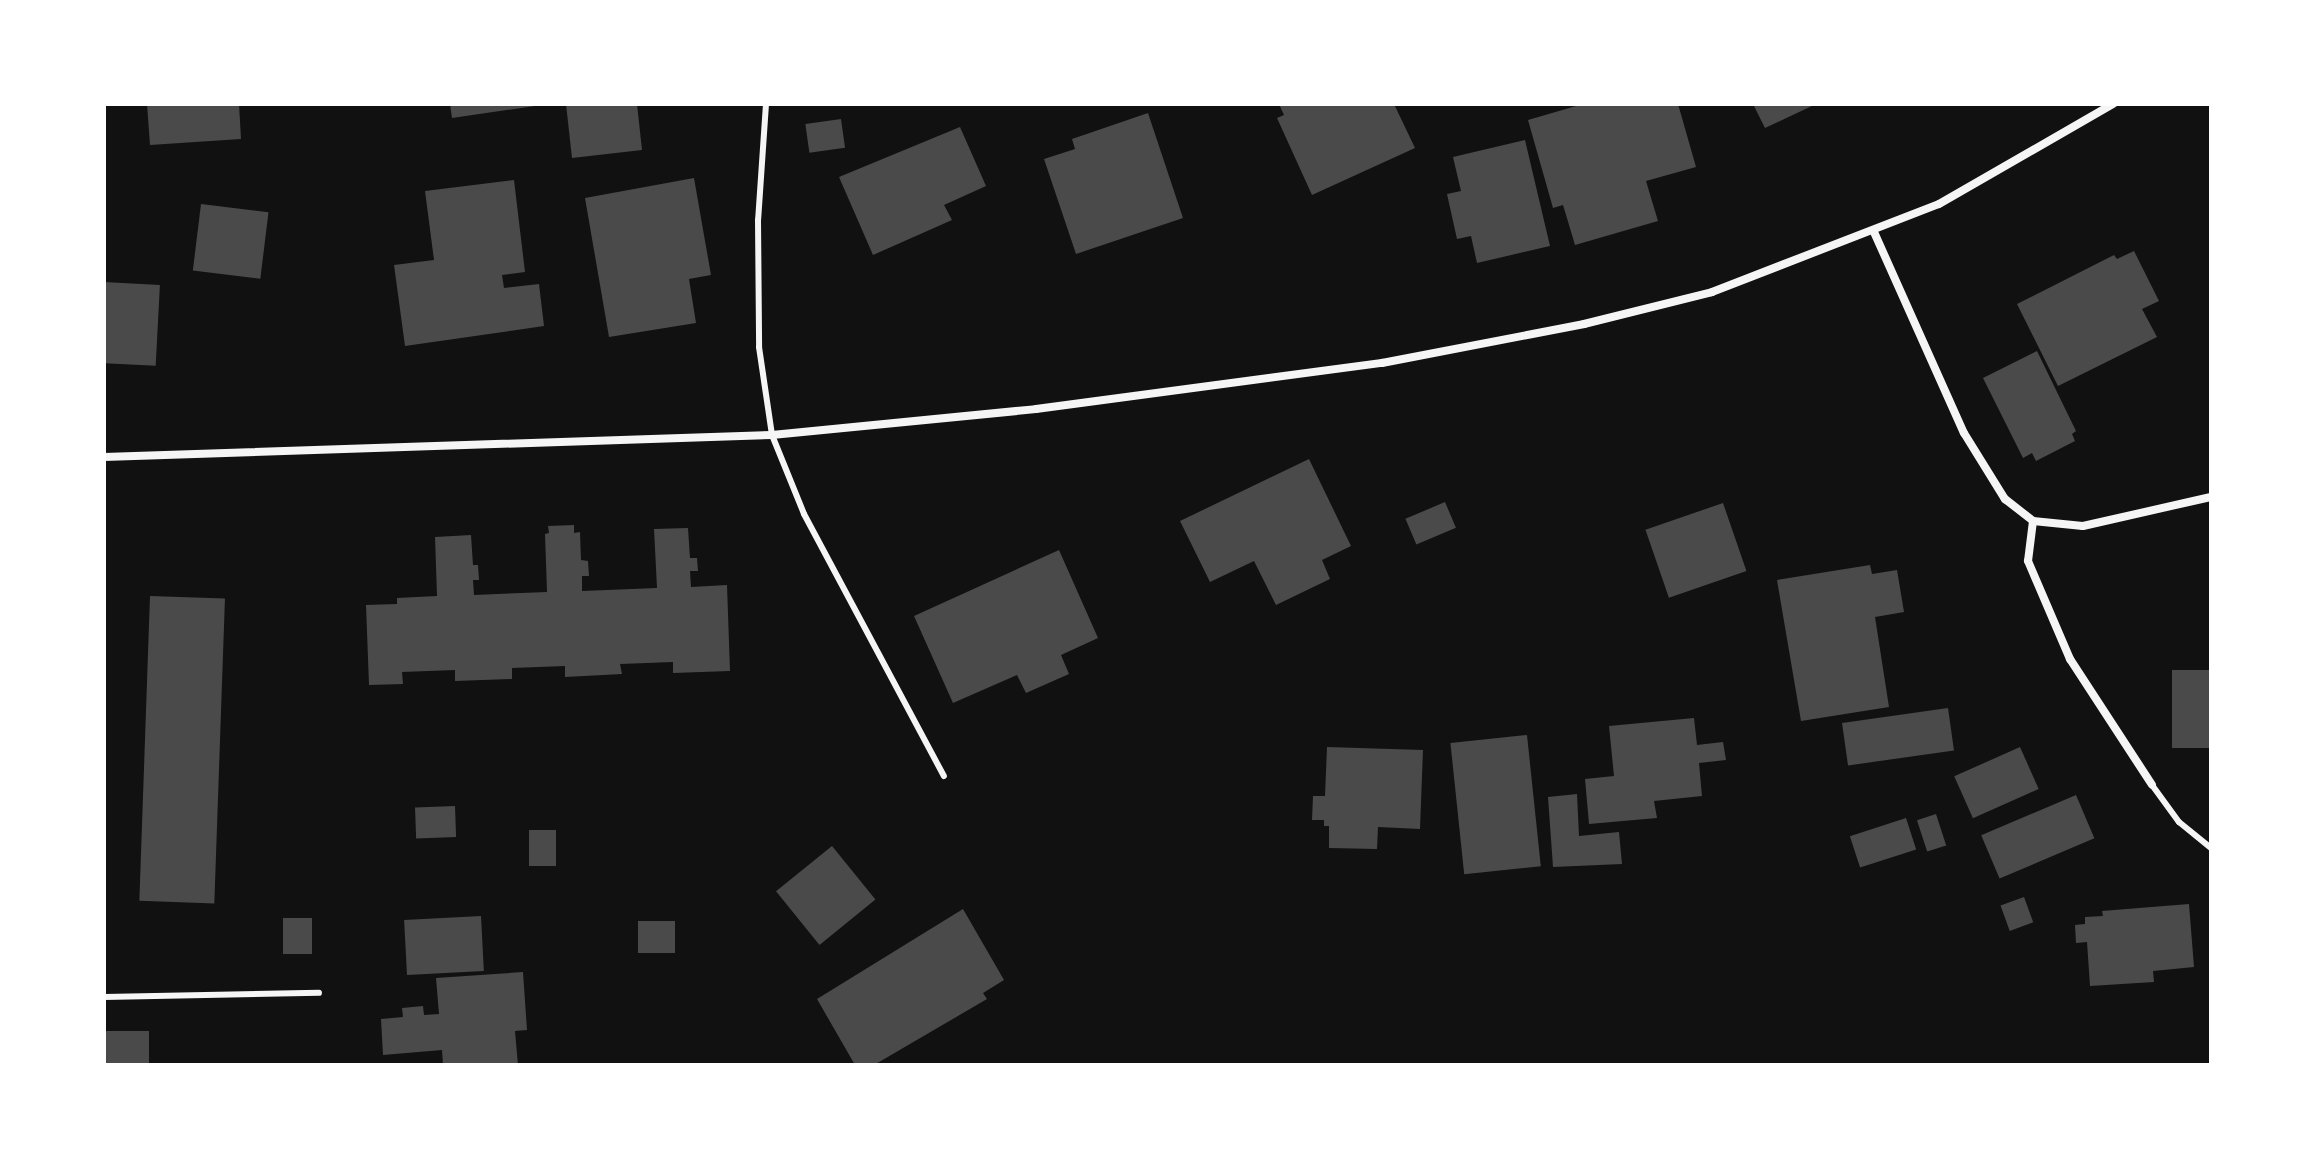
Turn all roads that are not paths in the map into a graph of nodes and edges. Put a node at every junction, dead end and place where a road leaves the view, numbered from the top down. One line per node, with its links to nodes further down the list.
1 (766, 104): 4 (lane)
2 (2113, 104): 3 (street)
3 (1874, 232): 4 (street); 7 (street)
4 (772, 435): 5 (street); 8 (lane)
5 (104, 457)
6 (2211, 497): 7 (street)
7 (2033, 521): 9 (street)
8 (944, 776)
9 (2152, 785): 10 (lane)
10 (2211, 848)
11 (319, 993): 12 (lane)
12 (104, 997)

